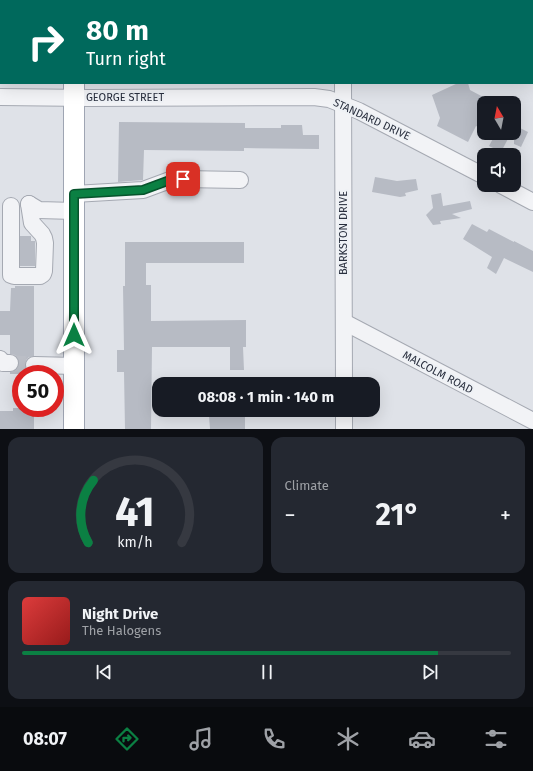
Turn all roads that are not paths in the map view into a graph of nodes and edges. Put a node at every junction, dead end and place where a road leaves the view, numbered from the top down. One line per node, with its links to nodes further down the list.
1 (343, 84): 5 (street, BARKSTON DRIVE)
2 (74, 90): 3 (street, GEORGE STREET); 4 (street, GEORGE STREET); 9 (main road)
3 (0, 97)
4 (250, 97): 5 (street, STANDARD DRIVE)
5 (343, 104): 6 (street, STANDARD DRIVE); 12 (street, BARKSTON DRIVE)
6 (477, 172)
7 (240, 180): 9 (street)
8 (514, 192): 10 (street)
9 (74, 202): 11 (street); 14 (main road)
10 (533, 202)
11 (24, 232)
12 (344, 322): 15 (street, BARKSTON DRIVE); 17 (street, MALCOLM ROAD)
13 (64, 366): 14 (street)
14 (75, 366): 18 (main road)
15 (344, 377)
16 (344, 417): 19 (street)
17 (533, 421)
18 (74, 429)
19 (344, 429)

